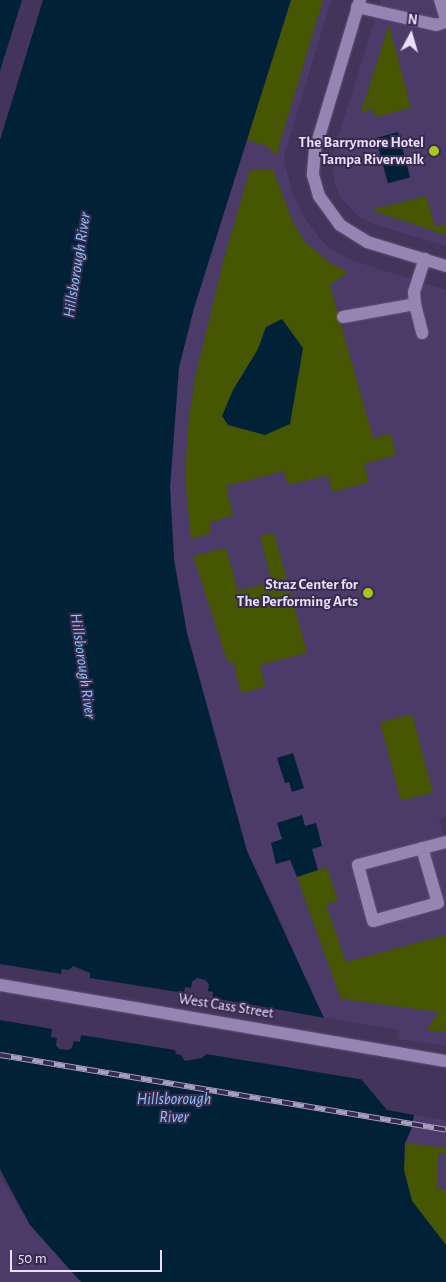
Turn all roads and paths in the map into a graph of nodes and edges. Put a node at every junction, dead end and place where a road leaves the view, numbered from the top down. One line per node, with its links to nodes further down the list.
1 (440, 0): 3 (street)
2 (358, 4): 4 (street); 5 (street)
3 (446, 18)
4 (446, 22)
5 (425, 260): 6 (street); 7 (street)
6 (446, 266)
7 (415, 304): 8 (street); 9 (street)
8 (343, 317)
9 (422, 333)
10 (446, 842): 11 (street)
11 (422, 848): 11 (street)
12 (0, 984): 13 (street, West Cass Street)
13 (446, 1061)

